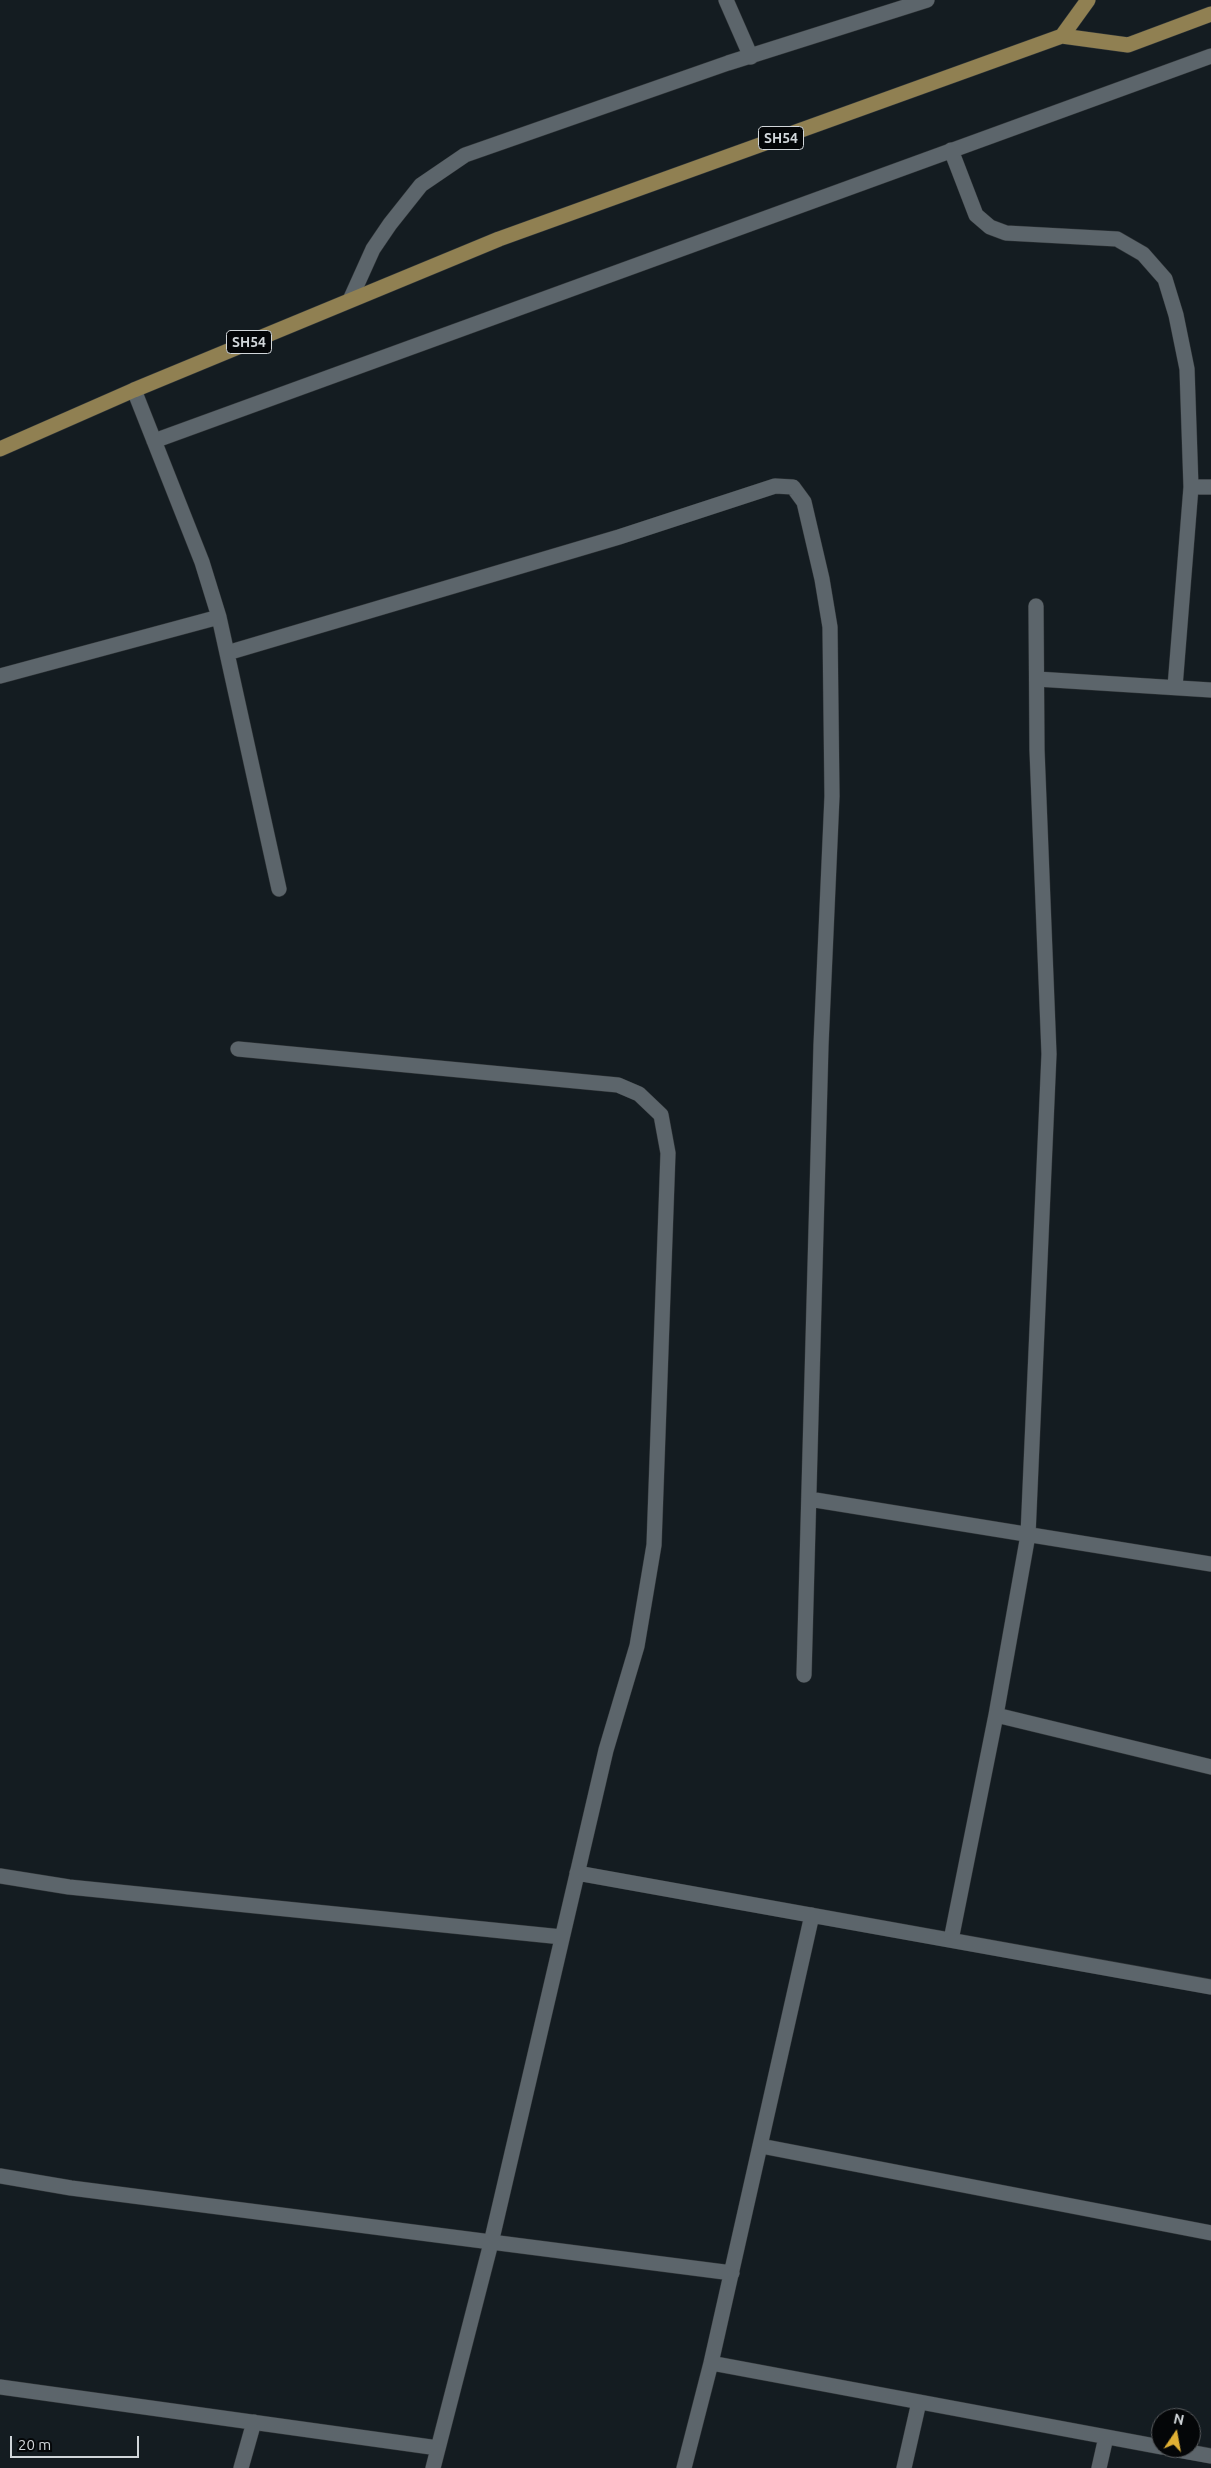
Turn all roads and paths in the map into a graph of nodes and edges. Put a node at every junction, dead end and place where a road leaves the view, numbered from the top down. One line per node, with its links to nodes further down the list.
1 (726, 0): 7 (street)
2 (927, 0): 7 (street)
3 (1088, 0): 5 (main road)
4 (1211, 14): 5 (main road, SH54)
5 (1062, 36): 9 (main road, SH54)
6 (1211, 56): 8 (street)
7 (751, 57): 9 (street)
8 (951, 150): 11 (street); 13 (street)
9 (350, 300): 10 (main road, SH54)
10 (134, 390): 11 (street); 12 (main road, SH54)
11 (154, 441): 16 (street)
12 (0, 449)
13 (1190, 487): 14 (street); 20 (street)
14 (1211, 487)
15 (1036, 606): 19 (street)
16 (219, 618): 17 (street); 18 (street)
17 (227, 653): 22 (street); 24 (street)
18 (0, 676)
19 (1037, 679): 20 (street); 25 (street)
20 (1175, 687): 21 (street)
21 (1211, 690)
22 (279, 889)
23 (238, 1050): 30 (street)
24 (809, 1499): 25 (street); 27 (street)
25 (1028, 1535): 26 (street); 28 (street)
26 (1211, 1564)
27 (804, 1675)
28 (996, 1716): 29 (street); 34 (street)
29 (1211, 1767)
30 (577, 1872): 32 (street); 33 (street)
31 (0, 1876): 33 (street)
32 (812, 1915): 34 (street); 36 (street)
33 (562, 1937): 39 (street)
34 (951, 1940): 35 (street)
35 (1211, 1987)
36 (761, 2146): 38 (street); 40 (street)
37 (0, 2176): 39 (street)
38 (1211, 2233)
39 (491, 2243): 40 (street); 47 (street)
40 (732, 2274): 41 (street)
41 (711, 2363): 43 (street); 50 (street)
42 (0, 2387): 44 (street)
43 (919, 2402): 45 (street); 51 (street)
44 (254, 2422): 47 (street); 48 (street)
45 (1106, 2437): 46 (street); 52 (street)
46 (1151, 2445)
47 (438, 2448): 49 (street)
48 (241, 2468)
49 (433, 2468)
50 (684, 2468)
51 (904, 2468)
52 (1099, 2468)

